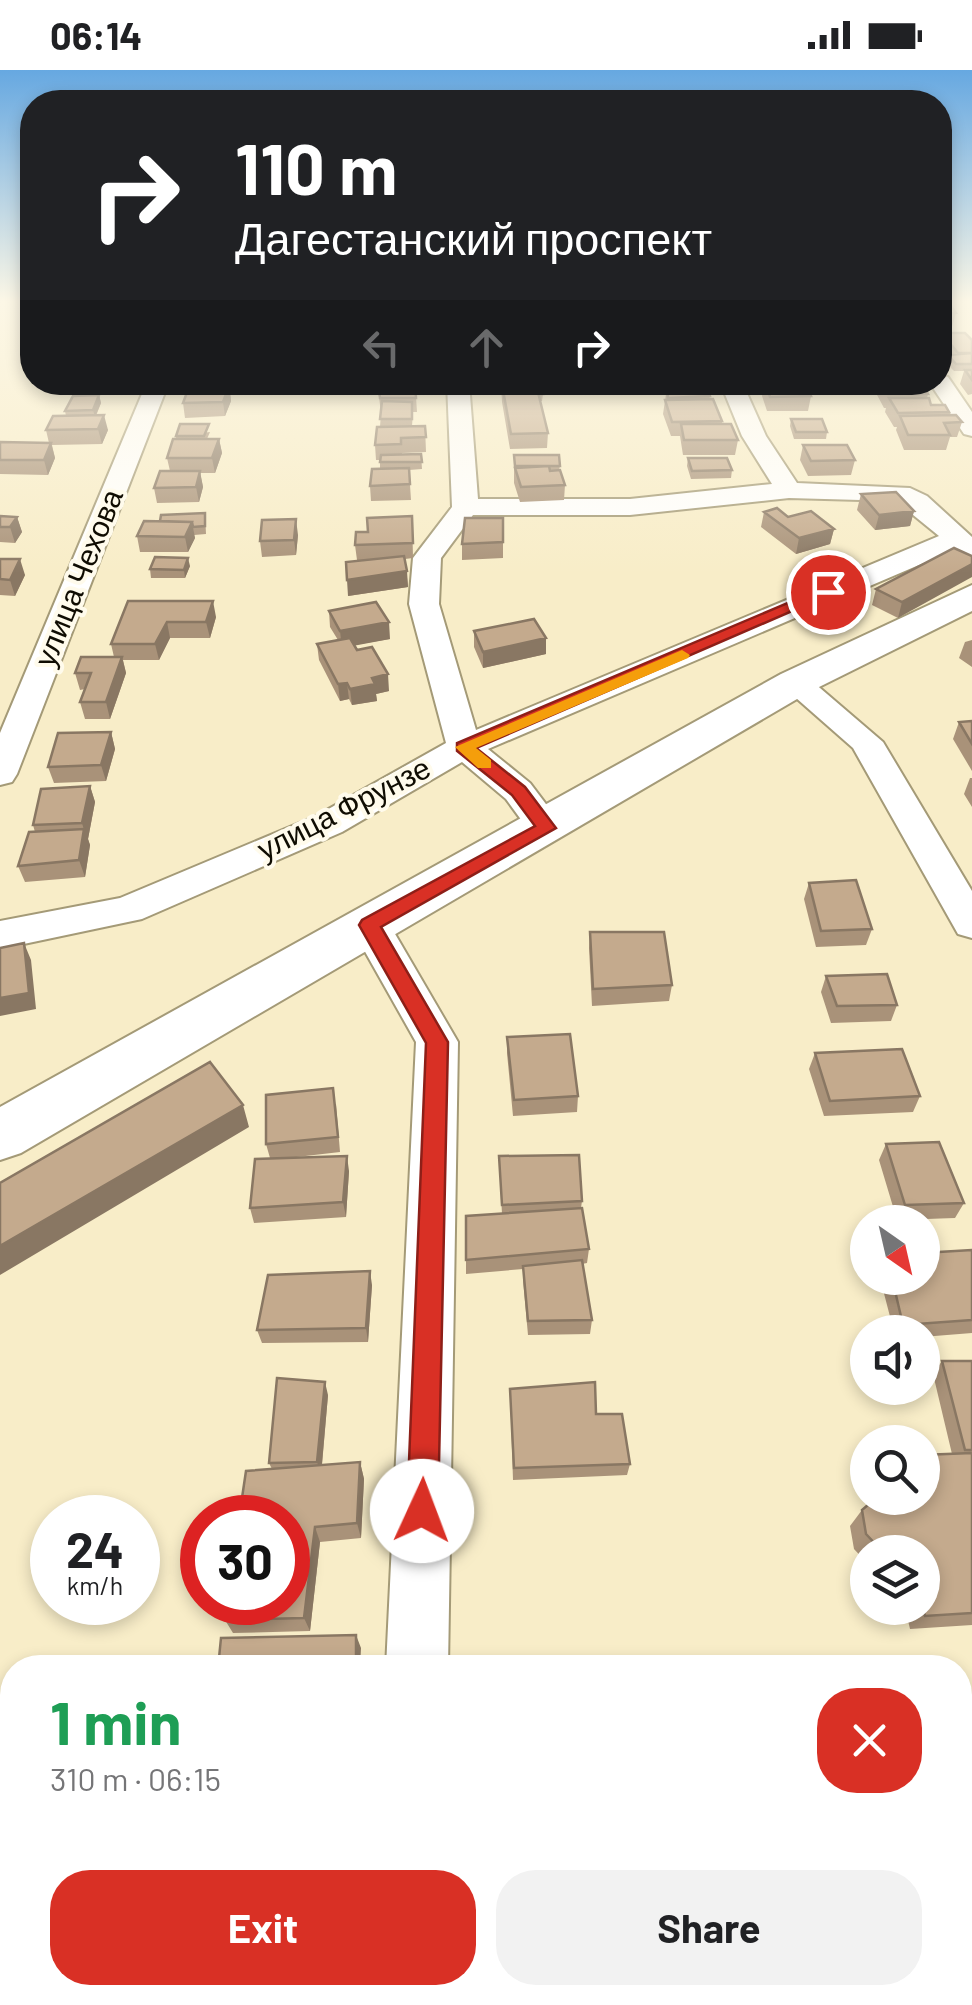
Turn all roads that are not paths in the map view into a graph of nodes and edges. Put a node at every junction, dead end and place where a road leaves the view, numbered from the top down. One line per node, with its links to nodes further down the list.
1 (153, 395): 12 (street, улица Чехова)
2 (459, 395): 7 (street)
3 (737, 395): 6 (street)
4 (949, 395): 5 (street)
5 (972, 429)
6 (789, 490): 7 (street); 8 (street)
7 (466, 507): 11 (street)
8 (964, 546): 11 (street, улица Фрунзе)
9 (972, 596): 10 (highway)
10 (795, 683): 13 (highway); 14 (street)
11 (464, 747): 13 (street); 16 (street, улица Фрунзе)
12 (0, 774)
13 (546, 828): 15 (highway)
14 (972, 924)
15 (370, 925): 17 (highway); 18 (street)
16 (0, 934)
17 (0, 1136)
18 (417, 1655)

